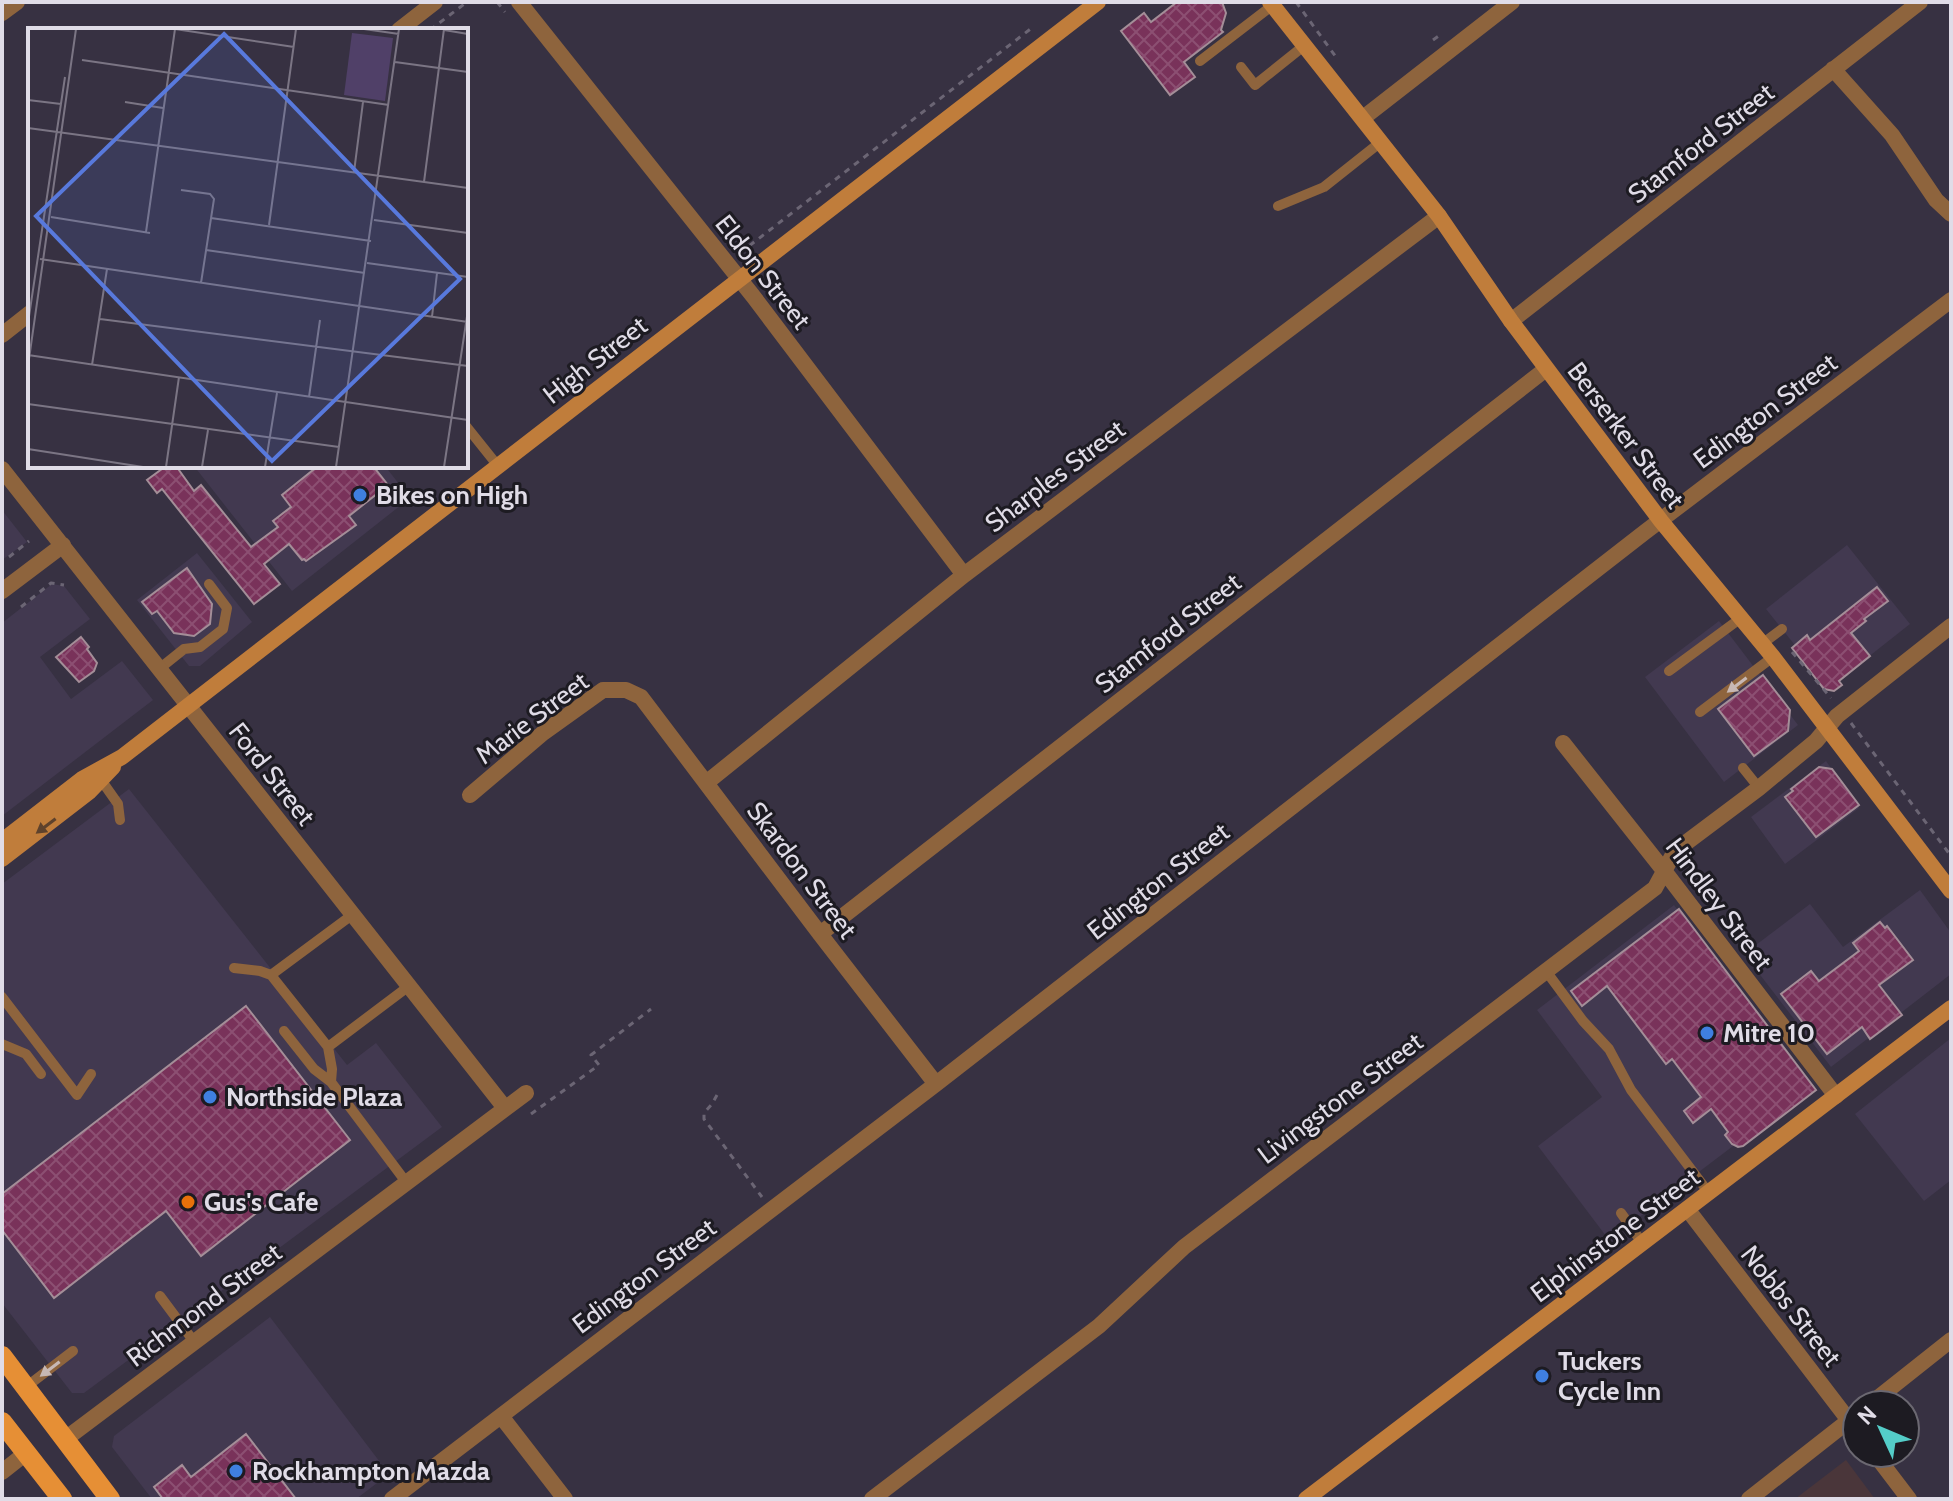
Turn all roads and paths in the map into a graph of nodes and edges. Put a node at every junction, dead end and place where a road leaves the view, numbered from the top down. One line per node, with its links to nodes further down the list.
1 (17, 2): 10 (street)
2 (435, 2): 12 (street)
3 (467, 2): 13 (path)
4 (519, 2): 25 (street, Eldon Street)
5 (1296, 2): 15 (path)
6 (1512, 2): 19 (street)
7 (1920, 2): 18 (street, Stamford Street)
8 (1272, 4): 14 (street, Berserker Street); 16 (lane)
9 (1087, 5): 25 (street, High Street)
10 (2, 13)
11 (1033, 27): 24 (path)
12 (402, 28)
13 (433, 28)
14 (1305, 45): 17 (lane); 19 (street, Berserker Street)
15 (1339, 60)
16 (1200, 61)
17 (1241, 67)
18 (1833, 69): 22 (street); 28 (street, Stamford Street)
19 (1363, 118): 20 (street, Berserker Street)
20 (1382, 141): 21 (lane); 23 (street, Berserker Street)
21 (1278, 206)
22 (1951, 214)
23 (1439, 216): 28 (street, Berserker Street); 38 (street, Sharples Street)
24 (740, 253)
25 (740, 279): 32 (street, High Street); 38 (street, Eldon Street)
26 (1951, 300): 34 (street, Edington Street)
27 (28, 315): 29 (street)
28 (1511, 321): 30 (street, Berserker Street)
29 (2, 335)
30 (1546, 369): 34 (street, Berserker Street); 65 (street, Stamford Street)
31 (468, 428): 32 (lane)
32 (498, 466): 50 (street, High Street)
33 (2, 469): 36 (street, Ford Street)
34 (1661, 521): 43 (street, Berserker Street); 79 (street, Edington Street)
35 (29, 541): 37 (path)
36 (63, 545): 41 (street); 47 (street, Ford Street)
37 (9, 557)
38 (964, 575): 56 (street, Sharples Street)
39 (209, 584): 47 (lane)
40 (64, 585): 42 (path)
41 (2, 591)
42 (21, 607)
43 (1741, 618): 46 (street, Berserker Street); 48 (lane)
44 (1951, 626): 52 (street, Livingstone Street)
45 (1782, 629): 46 (lane)
46 (1768, 651): 51 (lane, one-way to 51); 52 (street, Berserker Street)
47 (159, 669): 50 (street, Ford Street)
48 (1669, 671)
49 (626, 690): 56 (street, Skardon Street); 58 (street, Marie Street)
50 (188, 705): 55 (street, High Street); 64 (street, Ford Street)
51 (1700, 712)
52 (1827, 728): 57 (street, Livingstone Street); 63 (street, Berserker Street)
53 (1563, 743): 62 (street, Hindley Street)
54 (1743, 768): 57 (lane)
55 (98, 776): 59 (lane); 60 (street, High Street); 61 (street, High Street, one-way to 61)
56 (706, 783): 65 (street, Skardon Street)
57 (1759, 788): 62 (street, Livingstone Street)
58 (470, 795)
59 (120, 820)
60 (2, 841)
61 (2, 859)
62 (1665, 872): 67 (street, Livingstone Street); 82 (street, Hindley Street)
63 (1951, 891)
64 (352, 915): 68 (lane); 69 (street, Ford Street)
65 (820, 934): 79 (street, Skardon Street)
66 (234, 968): 68 (lane)
67 (1546, 971): 86 (lane); 110 (street, Livingstone Street)
68 (271, 975): 75 (lane)
69 (409, 986): 75 (lane); 83 (street, Ford Street)
70 (2, 997): 76 (lane)
71 (1951, 1008): 82 (street, Elphinstone Street)
72 (651, 1009): 84 (path)
73 (284, 1031): 78 (lane)
74 (2, 1045): 76 (lane)
75 (328, 1047): 78 (lane)
76 (48, 1056): 77 (lane)
77 (91, 1074)
78 (331, 1082): 85 (lane)
79 (936, 1084): 87 (street, Edington Street)
80 (526, 1093): 83 (street, Richmond Street)
81 (717, 1095): 87 (path)
82 (1836, 1096): 86 (street, Elphinstone Street)
83 (505, 1108): 85 (street, Richmond Street)
84 (531, 1114)
85 (406, 1182): 93 (street, Richmond Street)
86 (1709, 1193): 88 (street, Elphinstone Street)
87 (771, 1210): 99 (street, Edington Street)
88 (1688, 1210): 90 (street, Elphinstone Street); 98 (street, Nobbs Street)
89 (1621, 1213): 90 (lane)
90 (1643, 1244): 111 (street, Elphinstone Street)
91 (160, 1296): 93 (lane)
92 (1951, 1340): 97 (street)
93 (195, 1343): 102 (street, Richmond Street)
94 (73, 1351): 96 (lane, one-way to 96)
95 (2, 1356): 96 (main road)
96 (26, 1387): 102 (main road)
97 (1889, 1389)
98 (1841, 1405)
99 (501, 1416): 108 (street, Edington Street); 109 (street)
100 (2, 1422): 103 (main road)
101 (1841, 1432): 112 (street)
102 (64, 1440): 107 (main road)
103 (26, 1453): 105 (street); 106 (main road)
104 (1886, 1469): 113 (street)
105 (2, 1472)
106 (62, 1499)
107 (110, 1499)
108 (392, 1499)
109 (565, 1499)
110 (872, 1499)
111 (1306, 1499)
112 (1749, 1499)
113 (1909, 1499)

